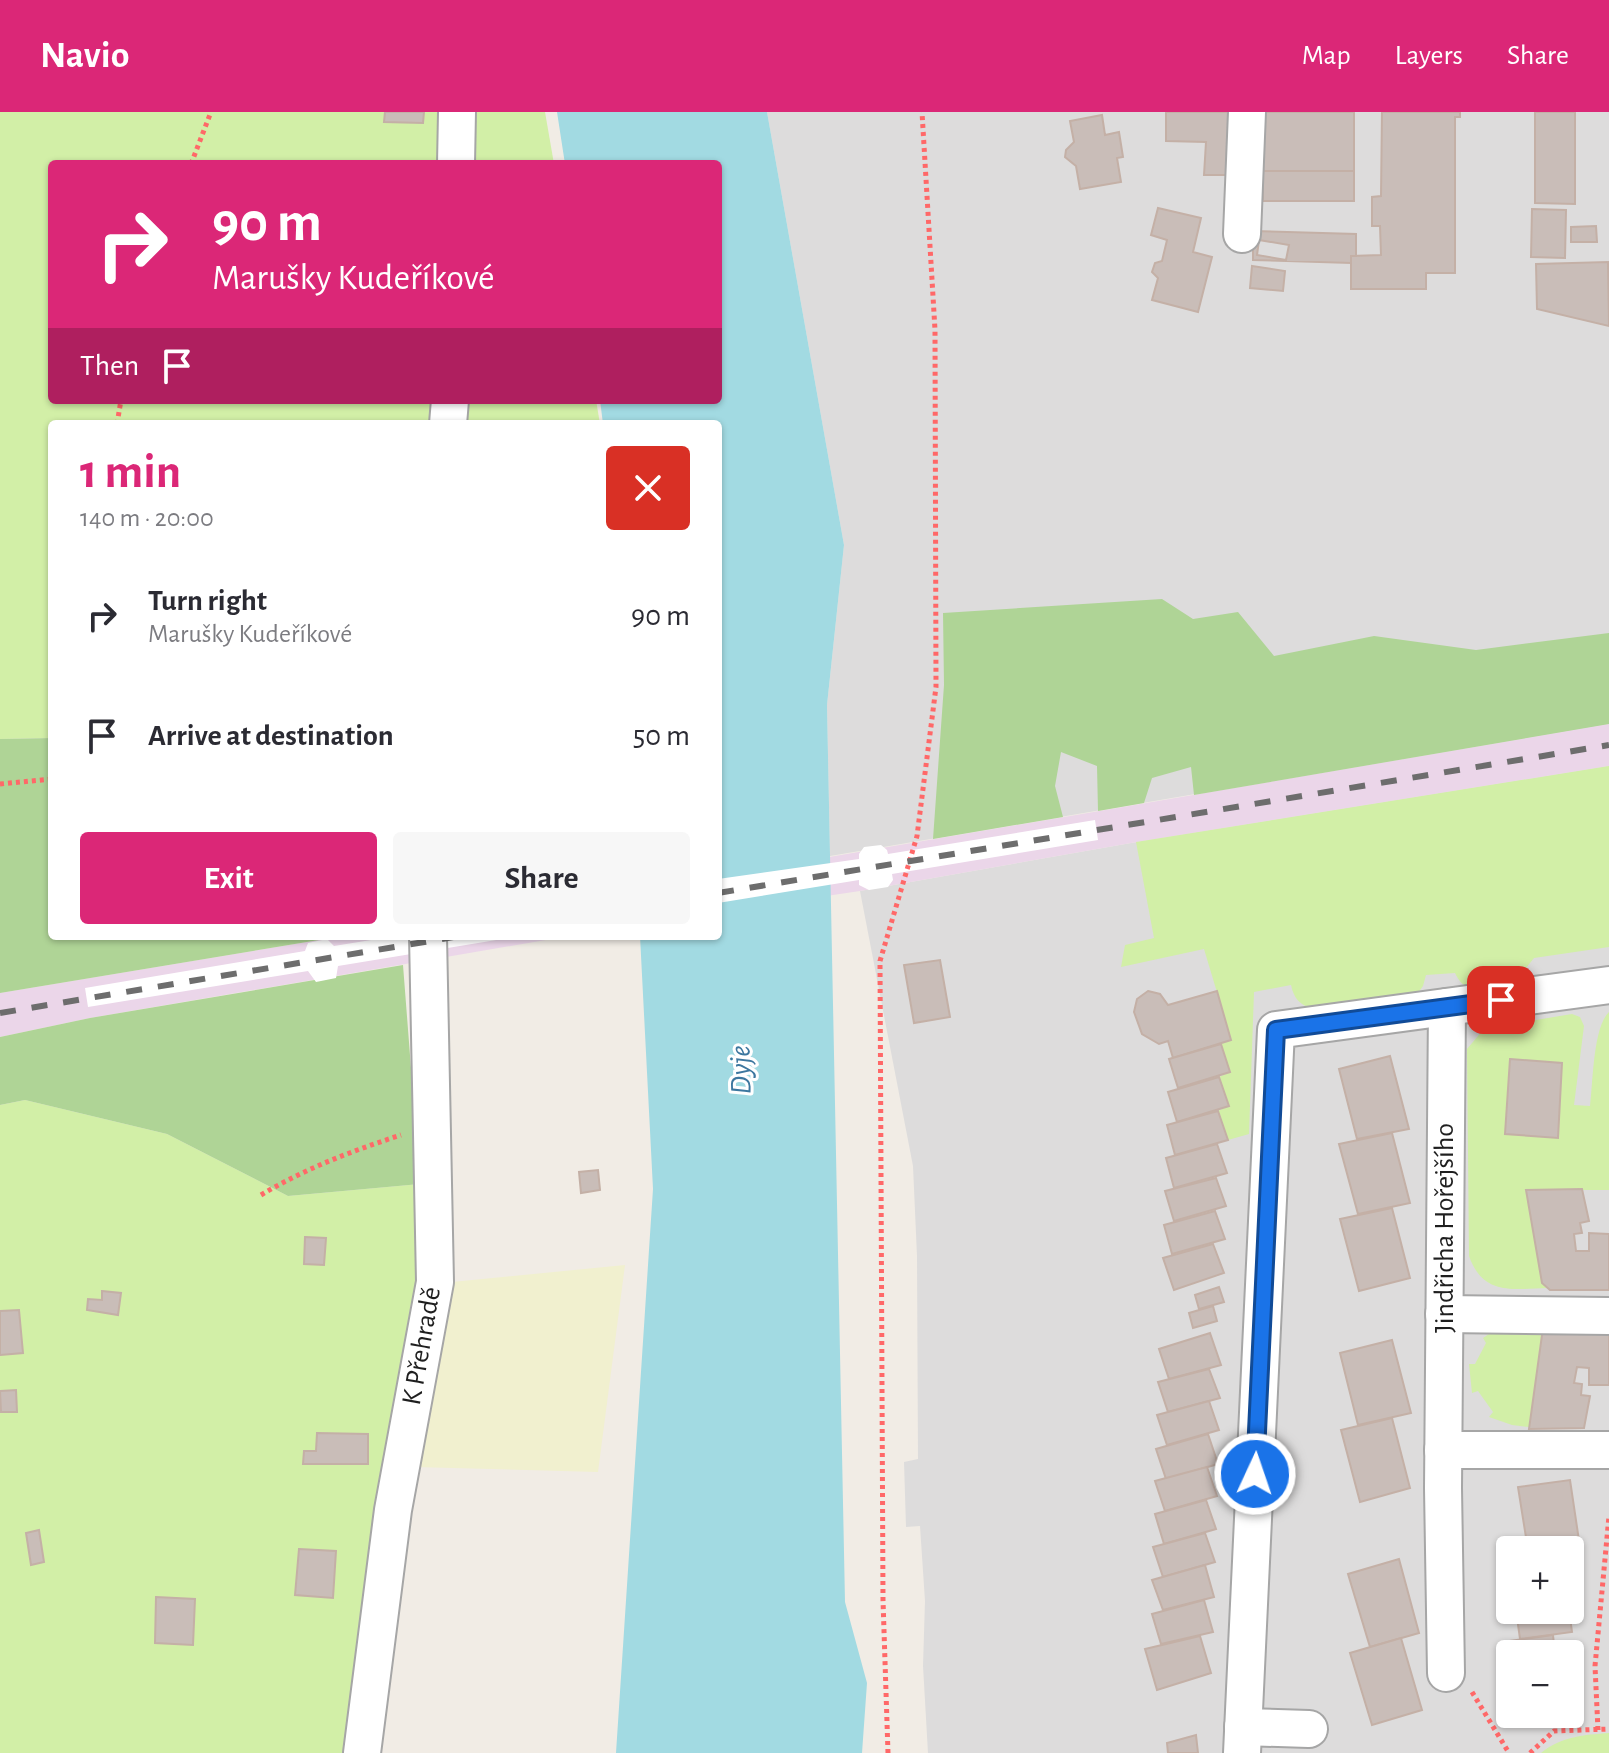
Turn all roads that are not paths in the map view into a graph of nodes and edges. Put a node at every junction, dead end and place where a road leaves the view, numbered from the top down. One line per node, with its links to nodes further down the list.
1 (457, 112): 3 (street)
2 (1247, 112): 4 (street)
3 (456, 160)
4 (1242, 234)
5 (428, 940): 15 (street, K Přehradě)
6 (1609, 985): 7 (street)
7 (1447, 1007): 8 (street, Jindřicha Hořejšího); 14 (street)
8 (1444, 1314): 9 (street); 10 (street, Jindřicha Hořejšího)
9 (1609, 1316)
10 (1443, 1450): 11 (street); 12 (street, Jindřicha Hořejšího)
11 (1609, 1450)
12 (1446, 1673)
13 (1309, 1729): 14 (street)
14 (1243, 1740)
15 (362, 1753)

